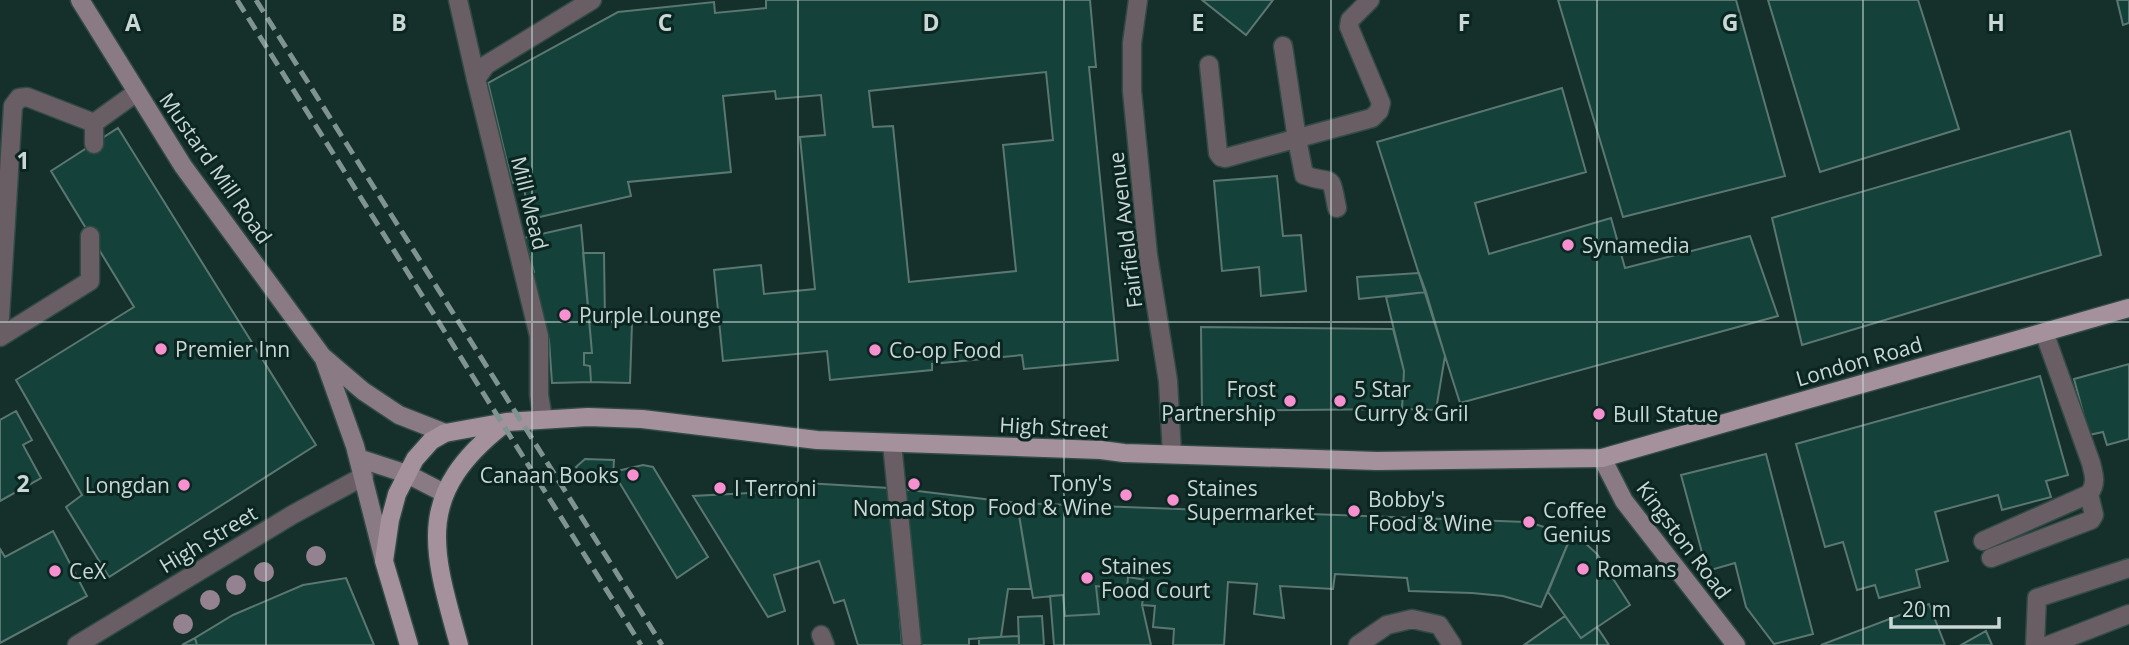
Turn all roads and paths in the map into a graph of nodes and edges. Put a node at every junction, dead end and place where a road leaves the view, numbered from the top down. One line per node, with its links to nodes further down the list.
1 (80, 0): 9 (street, Mustard Mill Road)
2 (457, 0): 8 (street, Mill Mead)
3 (592, 0): 8 (street)
4 (1138, 0): 24 (street, Fairfield Avenue)
5 (1370, 0): 11 (street)
6 (1283, 46): 11 (street)
7 (1209, 65): 11 (street)
8 (476, 79): 20 (street, Mill Mead)
9 (137, 92): 10 (street); 19 (street, Mustard Mill Road)
10 (94, 123): 12 (street); 16 (street)
11 (1297, 139): 13 (street)
12 (94, 144)
13 (1337, 208)
14 (90, 236): 18 (street)
15 (2129, 308): 17 (main road, London Road)
16 (0, 317)
17 (2044, 332): 26 (main road, London Road); 30 (street)
18 (0, 337)
19 (323, 356): 22 (street, Mustard Mill Road); 25 (street, Mustard Mill Road)
20 (543, 419): 21 (main road, High Street); 23 (main road, High Street)
21 (506, 422): 22 (main road, High Street); 29 (main road)
22 (445, 433): 27 (main road)
23 (892, 443): 24 (main road, High Street); 37 (street)
24 (1172, 454): 26 (main road, High Street)
25 (359, 458): 27 (street); 28 (street, Mustard Mill Road)
26 (1602, 458): 40 (street, Kingston Road)
27 (407, 474): 29 (street); 31 (main road)
28 (364, 476): 31 (street, Mustard Mill Road); 34 (street, High Street)
29 (444, 493): 36 (main road)
30 (2089, 494): 30 (street)
31 (384, 561): 35 (main road)
32 (2129, 568): 41 (street)
33 (2129, 614): 42 (street)
34 (77, 645)
35 (409, 645)
36 (459, 645)
37 (912, 645)
38 (1358, 645): 39 (street)
39 (1452, 645)
40 (1736, 645)
41 (2035, 645)
42 (2049, 645)

